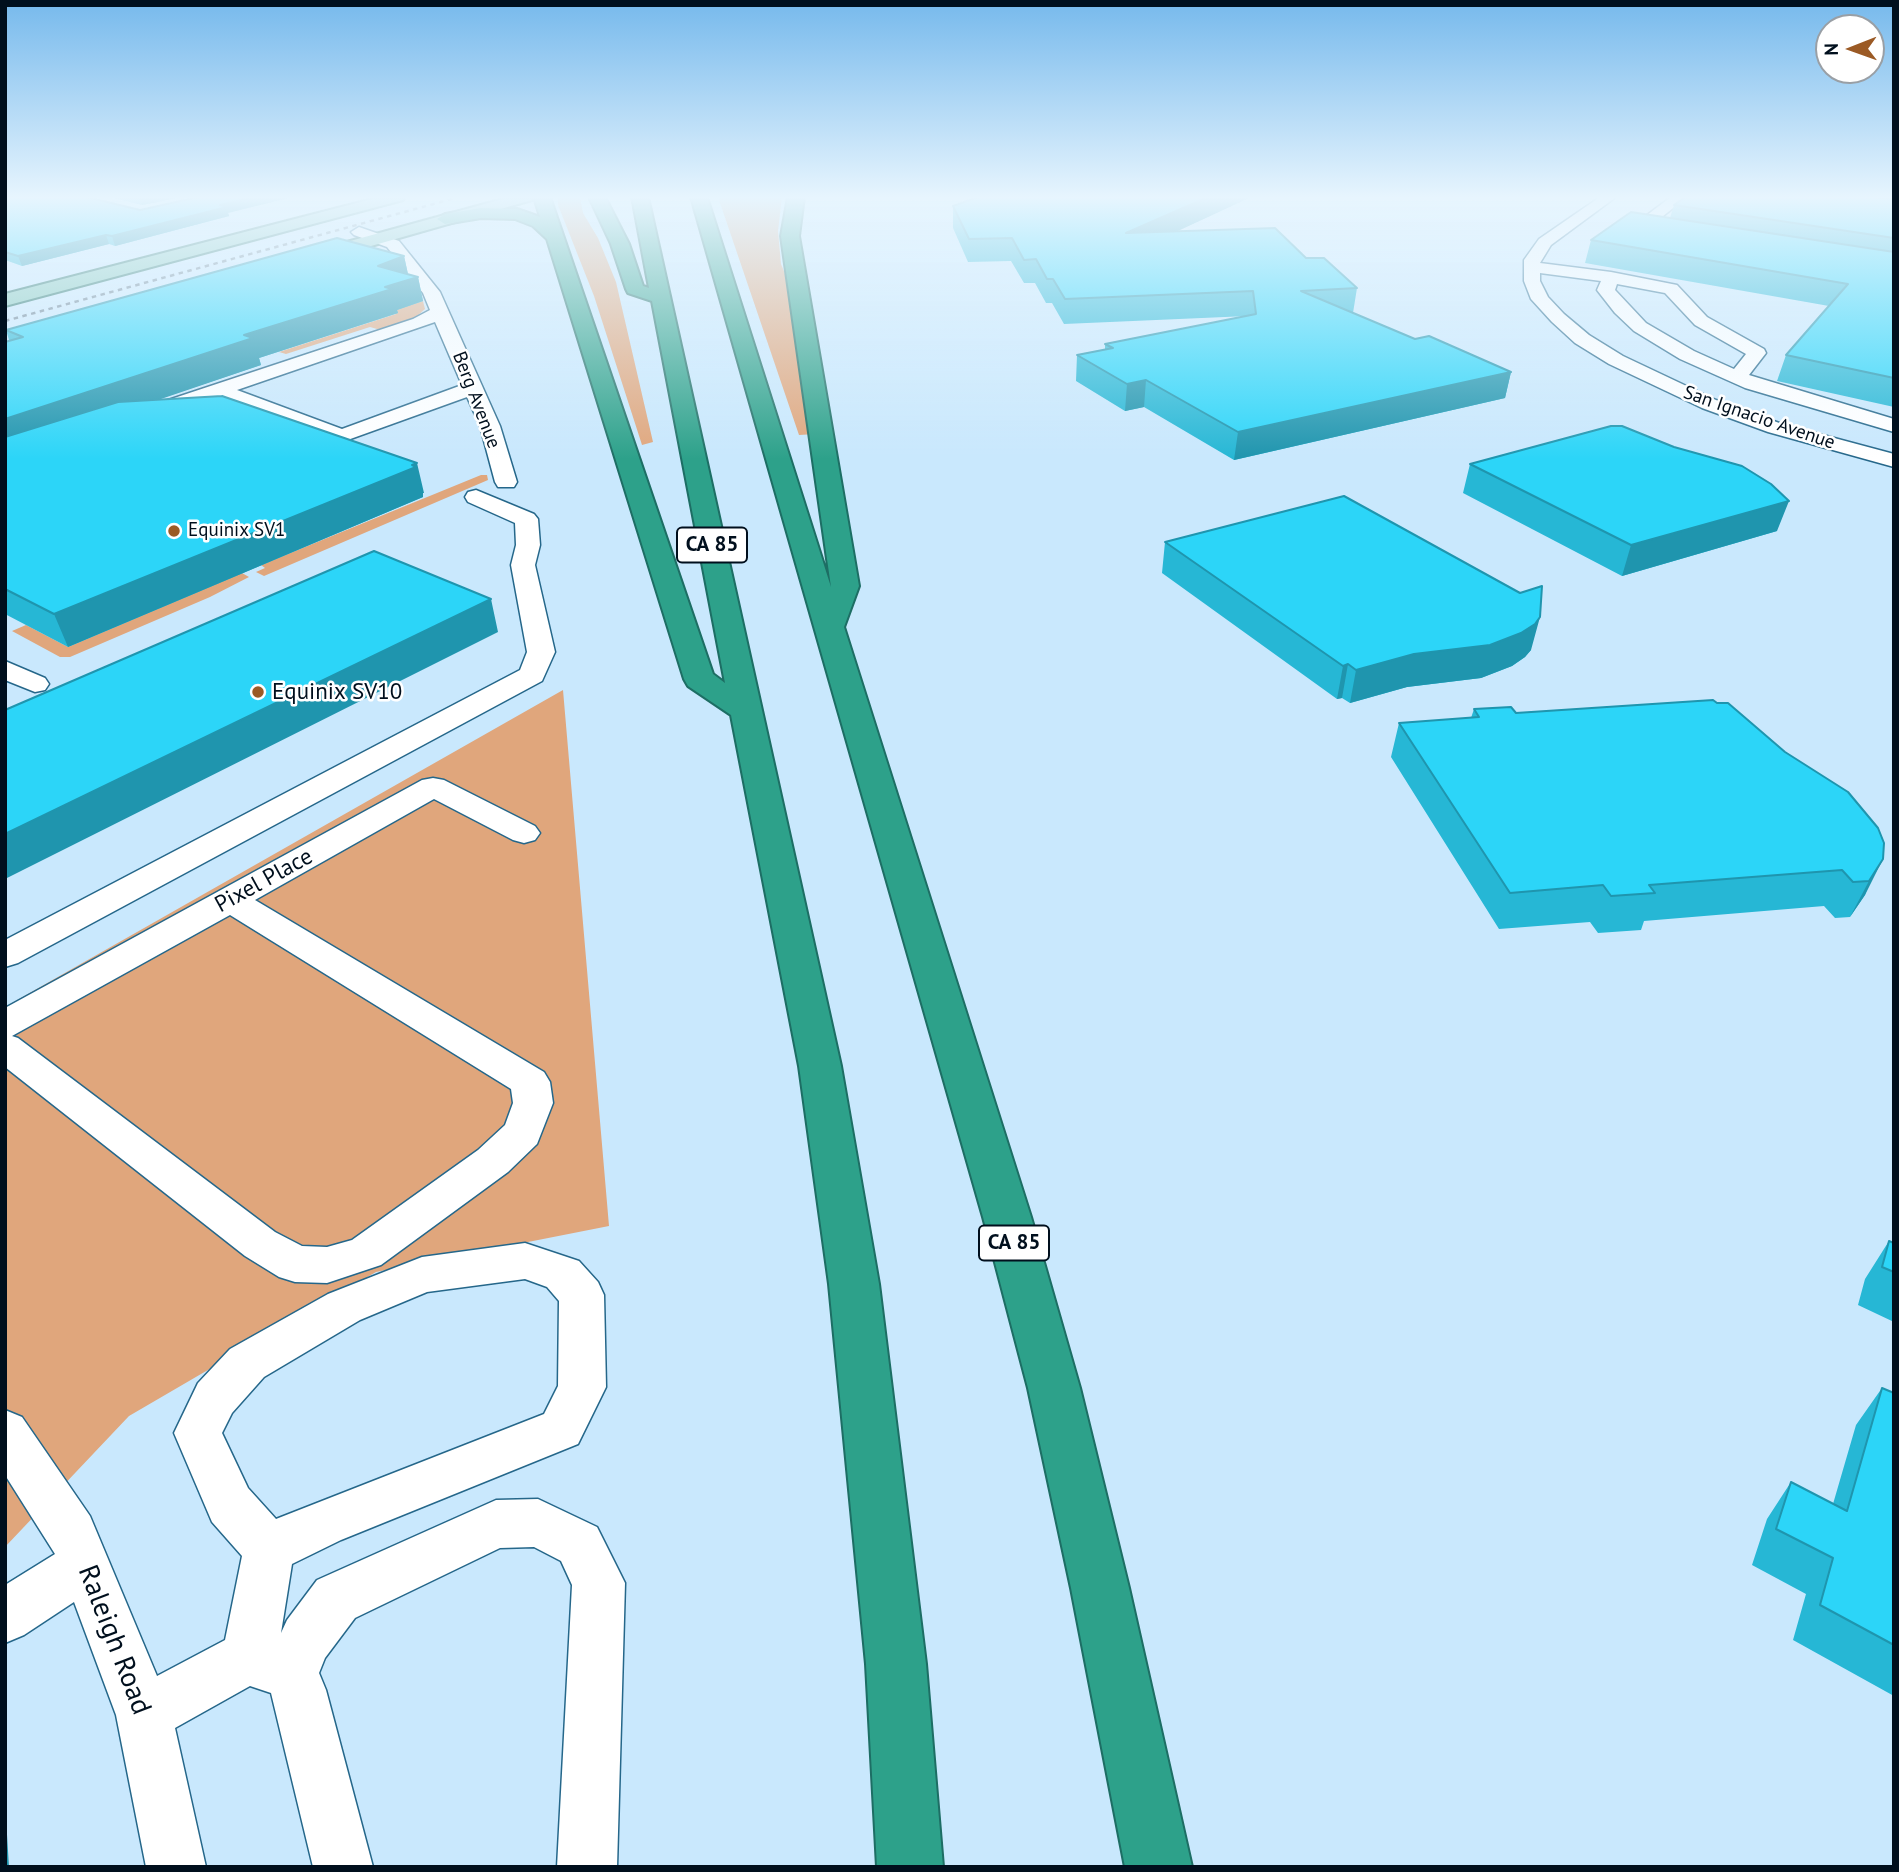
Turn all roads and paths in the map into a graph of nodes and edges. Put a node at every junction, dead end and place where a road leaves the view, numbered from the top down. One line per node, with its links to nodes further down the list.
1 (65, 284): 12 (main road)
2 (425, 284): 13 (street, Berg Avenue)
3 (570, 284): 25 (highway)
4 (633, 284): 11 (highway)
5 (658, 284): 11 (highway, CA 85)
6 (726, 284): 22 (highway, CA 85)
7 (798, 284): 22 (highway)
8 (1533, 284): 19 (street, San Ignacio Avenue)
9 (1608, 284): 14 (street)
10 (1648, 284): 14 (street)
11 (661, 298): 25 (highway, CA 85)
12 (5, 300)
13 (441, 312): 15 (street, Berg Avenue); 16 (street)
14 (1737, 377): 18 (street)
15 (473, 388): 16 (street); 20 (street, Berg Avenue)
16 (219, 390): 17 (street)
17 (130, 419)
18 (1894, 426)
19 (1894, 461)
20 (506, 482)
21 (476, 497): 28 (street)
22 (828, 630): 41 (highway, CA 85)
23 (5, 669): 24 (street)
24 (35, 684)
25 (745, 710): 40 (highway, CA 85)
26 (524, 833): 27 (street, Pixel Place)
27 (230, 900): 29 (street, Pixel Place); 30 (street)
28 (5, 955)
29 (5, 1025)
30 (5, 1047)
31 (5, 1432): 33 (street, Raleigh Road)
32 (269, 1549): 32 (street); 35 (street)
33 (86, 1564): 34 (street); 36 (street, Raleigh Road)
34 (5, 1616)
35 (270, 1666): 36 (street); 38 (street); 39 (street)
36 (144, 1716): 37 (street, Raleigh Road)
37 (176, 1867)
38 (343, 1867)
39 (587, 1867)
40 (910, 1867)
41 (1159, 1867)

